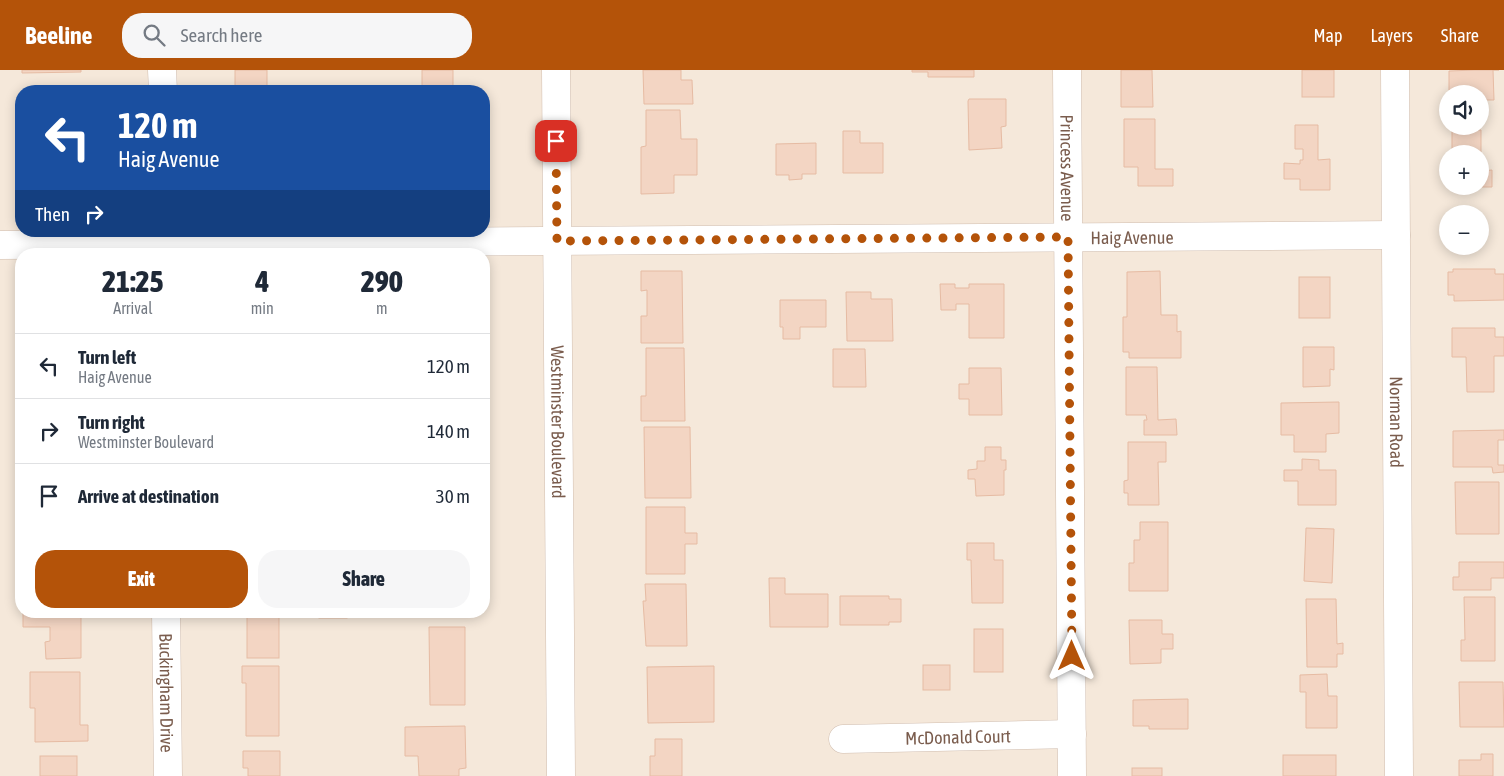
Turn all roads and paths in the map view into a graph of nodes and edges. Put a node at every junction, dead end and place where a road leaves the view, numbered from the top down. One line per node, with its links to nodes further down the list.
1 (162, 70): 5 (street)
2 (556, 70): 8 (street, Westminster Boulevard)
3 (1067, 70): 7 (street, Princess Avenue)
4 (1395, 70): 6 (street, Norman Road)
5 (163, 85)
6 (1396, 235): 7 (street, Haig Avenue); 17 (street, Norman Road)
7 (1068, 237): 8 (street, Haig Avenue); 12 (street, Princess Avenue)
8 (557, 241): 9 (street, Haig Avenue); 15 (street, Westminster Boulevard)
9 (164, 243): 10 (street, Haig Avenue)
10 (0, 245)
11 (166, 618): 14 (street, Buckingham Drive)
12 (1072, 734): 13 (street, McDonald Court); 16 (street, Princess Avenue)
13 (843, 738)
14 (168, 776)
15 (561, 776)
16 (1072, 776)
17 (1399, 776)

